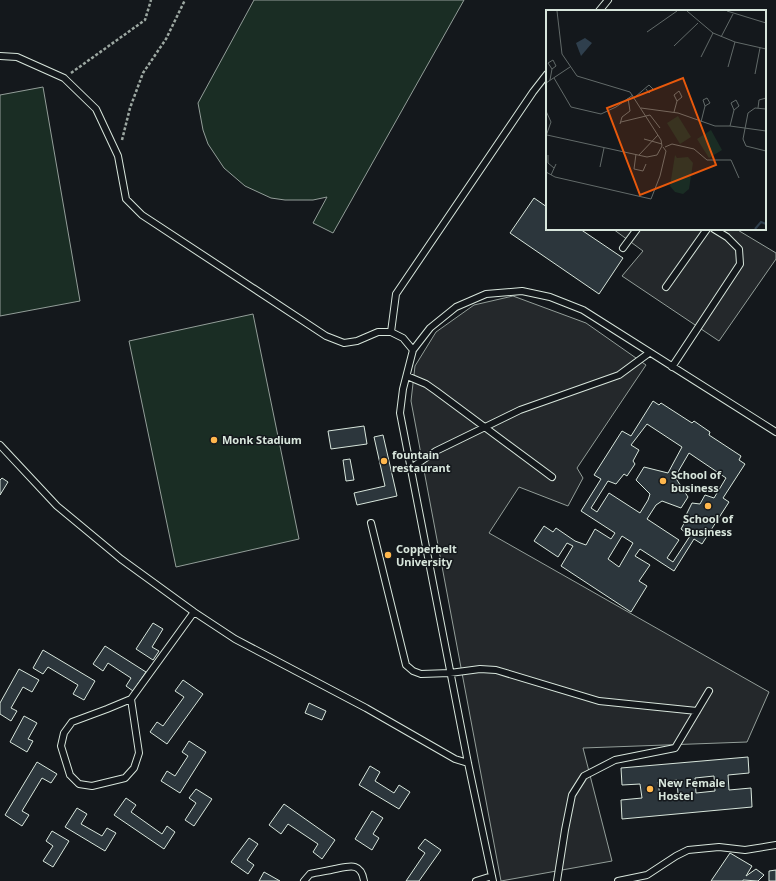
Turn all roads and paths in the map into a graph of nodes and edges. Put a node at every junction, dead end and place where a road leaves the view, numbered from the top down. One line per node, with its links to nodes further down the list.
1 (151, 0): 7 (path)
2 (185, 0): 8 (path)
3 (608, 0): 4 (lane)
4 (600, 10)
5 (0, 56): 7 (lane)
6 (546, 75): 14 (lane)
7 (64, 78): 8 (lane)
8 (118, 156): 14 (lane)
9 (636, 230): 12 (lane)
10 (706, 230): 13 (lane)
11 (716, 230): 17 (lane)
12 (623, 248)
13 (666, 287)
14 (391, 332): 15 (lane)
15 (413, 350): 16 (lane); 18 (lane)
16 (649, 353): 17 (lane); 19 (lane)
17 (672, 367): 20 (lane)
18 (407, 376): 19 (lane); 22 (lane)
19 (486, 427): 22 (lane); 23 (lane)
20 (776, 432)
21 (0, 445): 25 (lane)
22 (411, 468): 26 (lane)
23 (552, 477)
24 (371, 523): 26 (lane)
25 (194, 612): 28 (lane); 30 (lane)
26 (450, 673): 29 (lane); 30 (lane)
27 (709, 691): 29 (lane)
28 (131, 698): 28 (lane)
29 (696, 711): 36 (lane)
30 (468, 763): 32 (lane)
31 (776, 845): 37 (lane)
32 (493, 879): 35 (lane)
33 (304, 881): 34 (lane)
34 (364, 881)
35 (476, 881)
36 (557, 881)
37 (618, 881)

